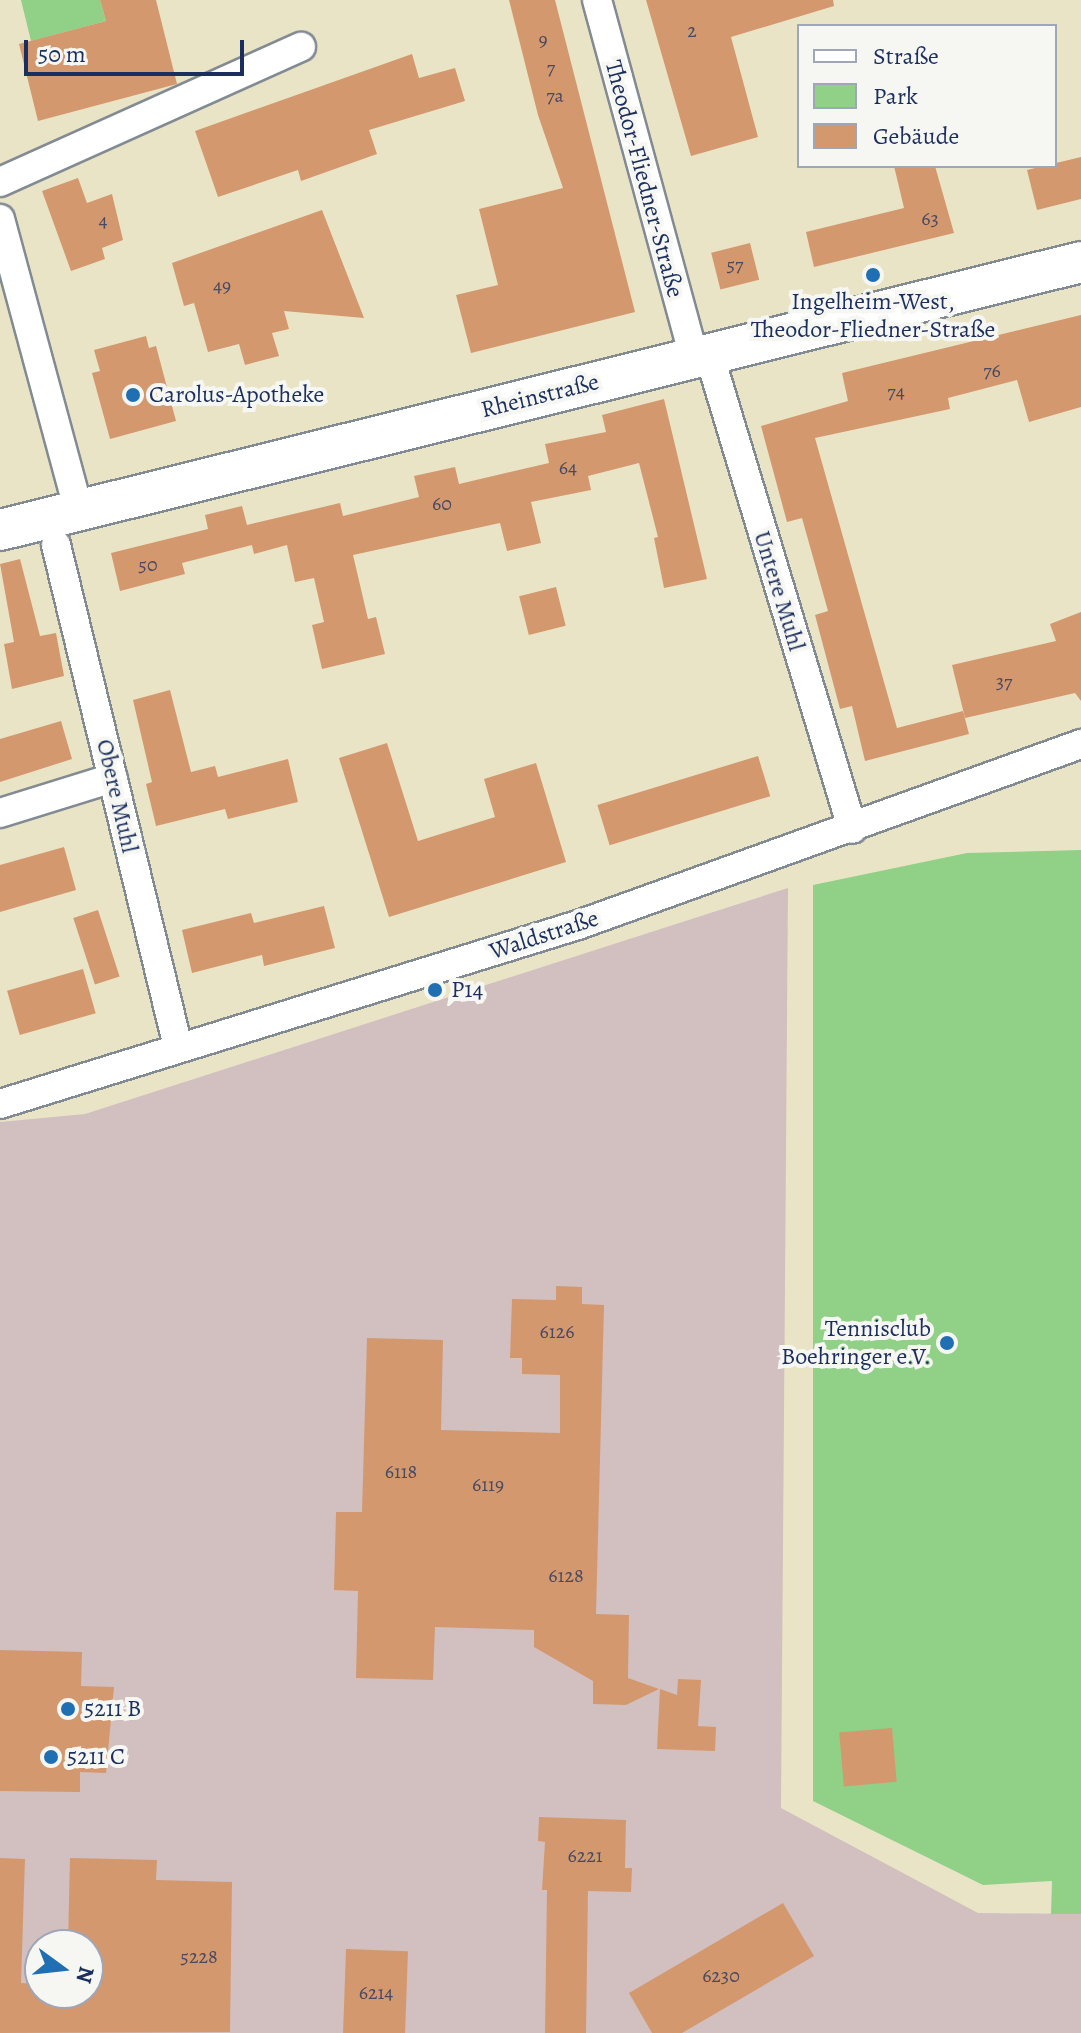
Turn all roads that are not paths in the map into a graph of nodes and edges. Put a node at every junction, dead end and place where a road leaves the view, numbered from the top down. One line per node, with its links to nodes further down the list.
1 (597, 0): 6 (street, Theodor-Fliedner-Straße)
2 (301, 47): 3 (street)
3 (0, 182)
4 (0, 219): 7 (street)
5 (1081, 262): 6 (main road, Rheinstraße)
6 (701, 356): 7 (main road, Rheinstraße); 13 (street, Untere Muhl)
7 (79, 511): 8 (main road, Rheinstraße)
8 (0, 530)
9 (56, 545): 11 (street, Obere Muhl)
10 (1081, 744): 13 (street, Waldstraße)
11 (113, 778): 12 (street); 14 (street, Obere Muhl)
12 (0, 813)
13 (852, 829): 14 (street, Waldstraße)
14 (178, 1047): 15 (street, Waldstraße)
15 (0, 1104)

